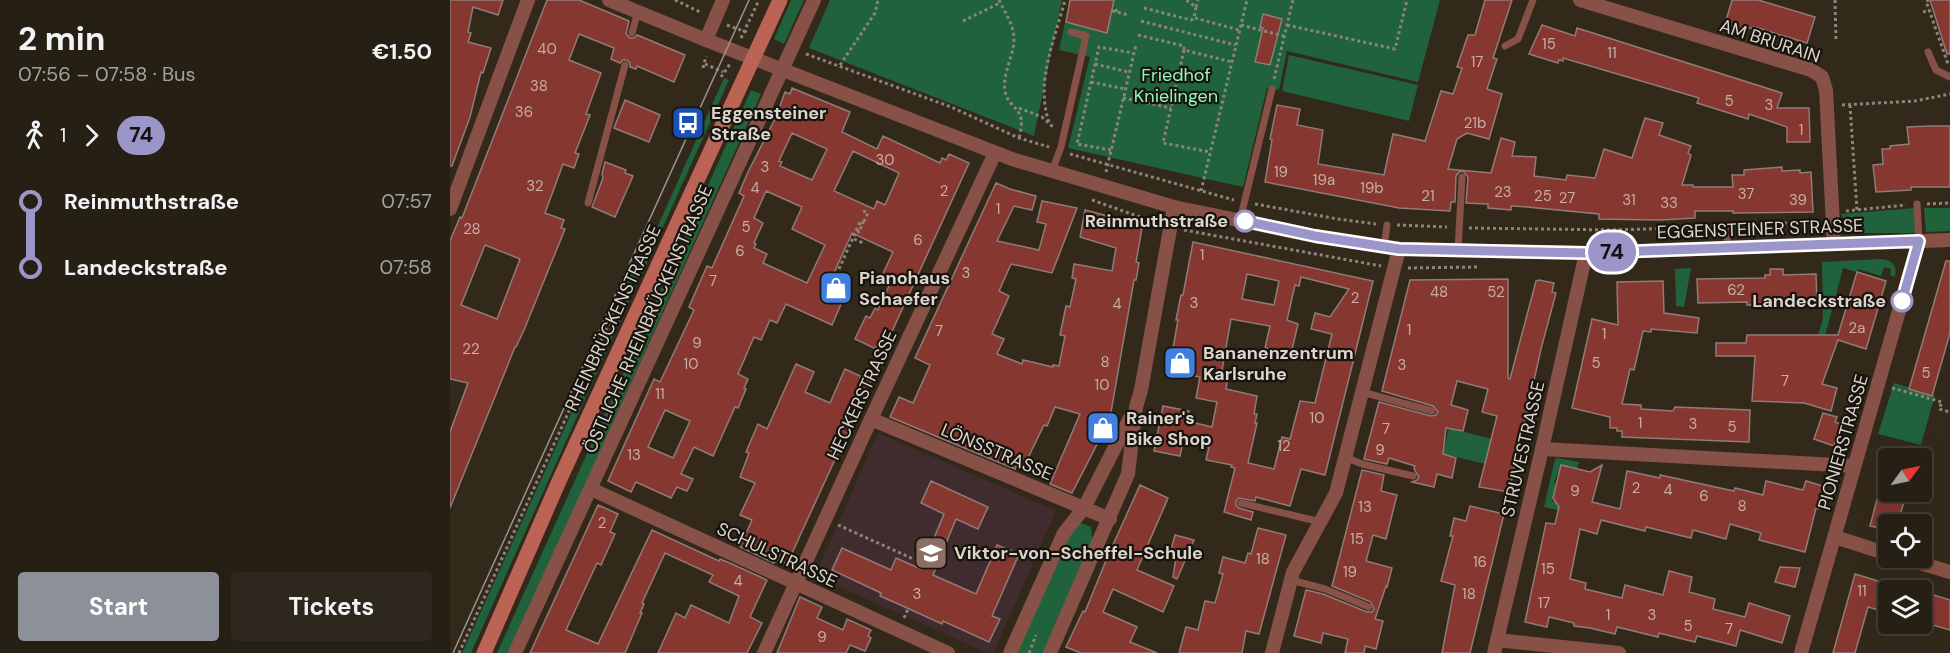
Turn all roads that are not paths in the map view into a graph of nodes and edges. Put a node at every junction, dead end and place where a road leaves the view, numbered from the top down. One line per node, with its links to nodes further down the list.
1 (528, 0): 25 (street)
2 (609, 0): 8 (street, EGGENSTEINER STRASSE)
3 (723, 0): 11 (street)
4 (780, 0): 14 (main road, RHEINBRÜCKENSTRASSE)
5 (814, 0): 16 (street, ÖSTLICHE RHEINBRÜCKENSTRASSE)
6 (1533, 0): 12 (lane)
7 (1580, 0): 31 (street, AM BRURAIN)
8 (638, 11): 10 (lane); 11 (street, EGGENSTEINER STRASSE)
9 (1071, 32): 20 (lane)
10 (632, 33)
11 (706, 40): 14 (street, EGGENSTEINER STRASSE)
12 (1505, 46)
13 (1928, 52): 17 (lane)
14 (753, 58): 16 (street, EGGENSTEINER STRASSE); 58 (main road, RHEINBRÜCKENSTRASSE)
15 (625, 65): 22 (lane)
16 (781, 69): 19 (street, EGGENSTEINER STRASSE); 45 (street, ÖSTLICHE RHEINBRÜCKENSTRASSE)
17 (1950, 77)
18 (1272, 89): 26 (lane)
19 (995, 153): 20 (street, EGGENSTEINER STRASSE); 40 (street, HECKERSTRASSE)
20 (1052, 171): 24 (street, EGGENSTEINER STRASSE)
21 (1462, 177): 35 (lane)
22 (588, 203)
23 (1917, 204): 30 (lane)
24 (1174, 207): 26 (street, EGGENSTEINER STRASSE); 38 (street)
25 (450, 209)
26 (1240, 220): 32 (street, EGGENSTEINER STRASSE)
27 (1387, 225): 32 (lane)
28 (1726, 226): 33 (lane)
29 (1950, 240): 30 (street, EGGENSTEINER STRASSE)
30 (1919, 241): 31 (street, EGGENSTEINER STRASSE); 43 (street, PIONIERSTRASSE)
31 (1834, 244): 33 (street, EGGENSTEINER STRASSE)
32 (1384, 248): 34 (street, EGGENSTEINER STRASSE)
33 (1728, 248): 36 (street, EGGENSTEINER STRASSE)
34 (1399, 249): 35 (street, EGGENSTEINER STRASSE); 37 (street)
35 (1458, 250): 36 (street, EGGENSTEINER STRASSE)
36 (1586, 253): 41 (street, STRUVESTRASSE)
37 (1362, 392): 39 (lane); 42 (street)
38 (1136, 407): 47 (street); 48 (street)
39 (1432, 411)
40 (871, 419): 47 (street, LÖNSSTRASSE); 55 (street, HECKERSTRASSE)
41 (1542, 449): 43 (street); 57 (street, STRUVESTRASSE)
42 (1345, 457): 44 (lane); 49 (street)
43 (1854, 466): 50 (street, PIONIERSTRASSE)
44 (1413, 476)
45 (591, 489): 55 (street, SCHULSTRASSE); 59 (street, ÖSTLICHE RHEINBRÜCKENSTRASSE)
46 (1241, 502): 49 (lane)
47 (1084, 508): 48 (street, LÖNSSTRASSE); 62 (street)
48 (1110, 519): 63 (street)
49 (1321, 522): 54 (street)
50 (1835, 537): 51 (street); 66 (street, PIONIERSTRASSE)
51 (1878, 551)
52 (1932, 567): 53 (street)
53 (1950, 572)
54 (1291, 580): 56 (lane); 64 (street)
55 (796, 584): 60 (street, HECKERSTRASSE); 61 (street, SCHULSTRASSE)
56 (1369, 607)
57 (1495, 647): 65 (street)
58 (484, 653)
59 (515, 653)
60 (764, 653)
61 (948, 653)
62 (1010, 653)
63 (1050, 653)
64 (1272, 653)
65 (1619, 653)
66 (1801, 653)

